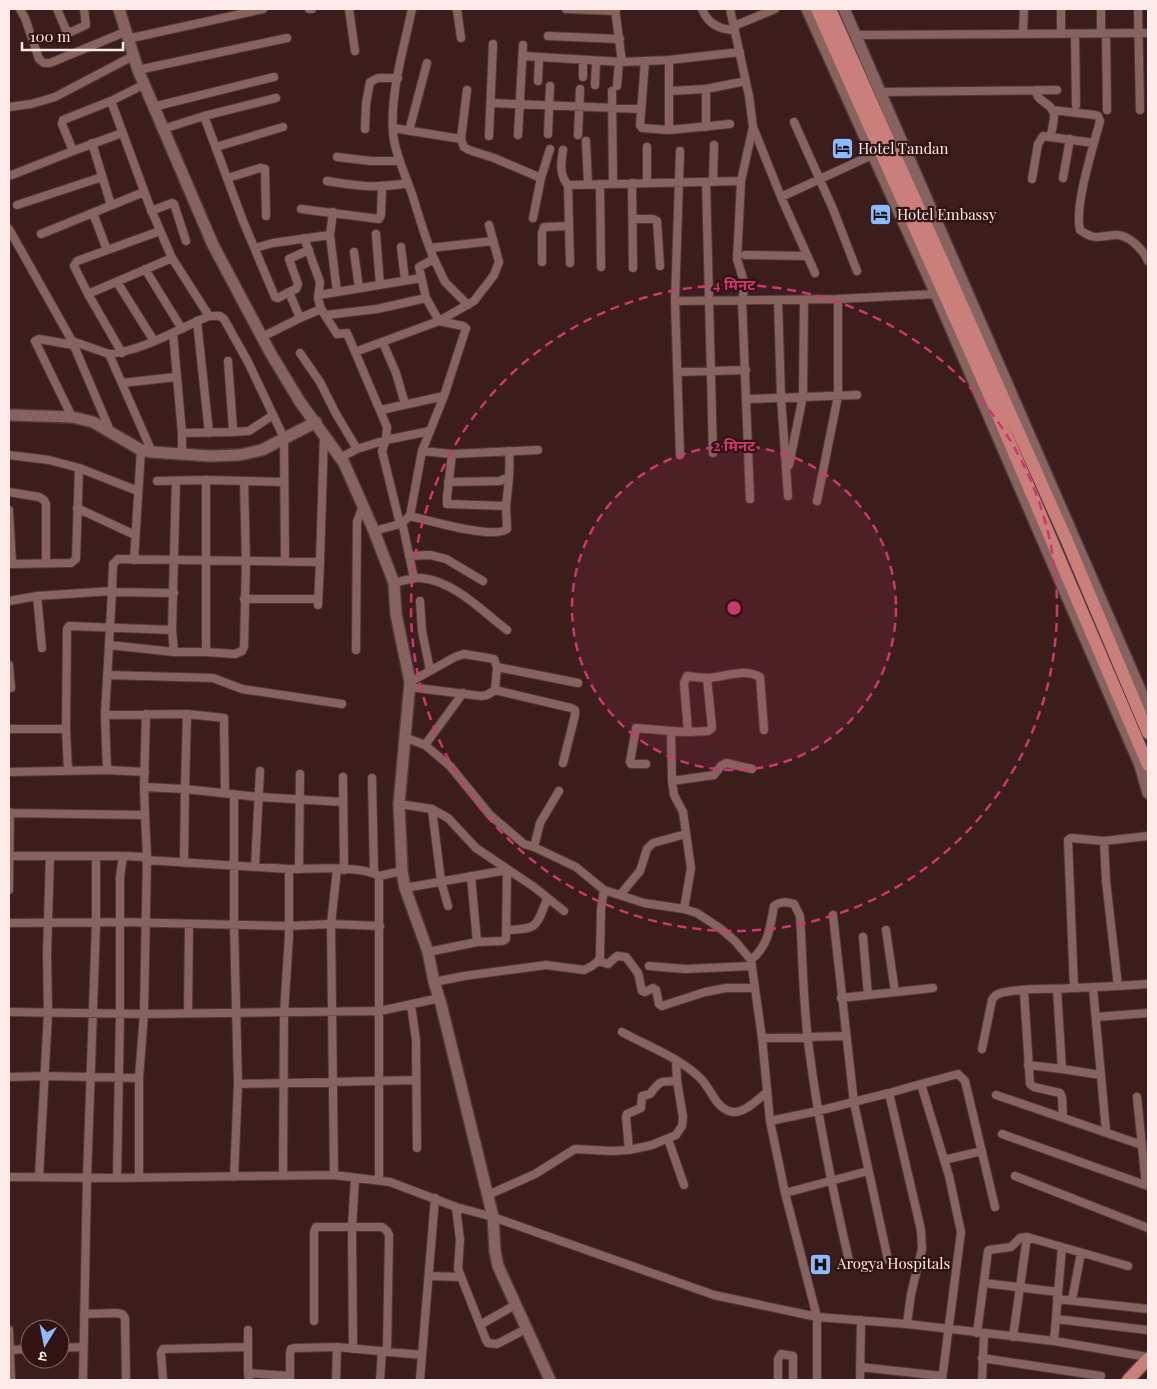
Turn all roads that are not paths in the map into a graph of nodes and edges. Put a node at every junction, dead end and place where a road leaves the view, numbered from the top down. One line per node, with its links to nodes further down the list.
1 (20, 9): 29 (street)
2 (57, 9): 3 (street)
3 (84, 9)
4 (119, 9): 29 (street)
5 (264, 9): 29 (street)
6 (349, 9): 37 (street)
7 (412, 9): 51 (street)
8 (456, 9): 33 (street)
9 (566, 9): 21 (street)
10 (702, 9): 22 (street)
11 (730, 9): 22 (street)
12 (775, 9): 22 (street)
13 (808, 9): 107 (street)
14 (817, 9): 313 (main road)
15 (830, 9): 308 (main road)
16 (844, 9): 30 (street)
17 (1024, 9): 25 (street)
18 (1061, 9): 26 (street)
19 (1101, 9): 28 (street)
20 (1138, 9): 23 (street)
21 (616, 10): 34 (street)
22 (734, 28): 38 (street)
23 (1138, 33): 24 (street); 28 (street); 77 (street)
24 (1148, 33)
25 (1023, 34): 26 (street); 30 (street)
26 (1061, 34): 27 (street)
27 (1075, 34): 28 (street); 68 (street)
28 (1103, 34): 76 (street)
29 (126, 35): 39 (street)
30 (856, 35): 63 (street)
31 (548, 36): 34 (street)
32 (287, 38): 48 (street)
33 (461, 38)
34 (620, 40): 46 (street)
35 (493, 44): 66 (street)
36 (523, 45): 40 (street)
37 (355, 51)
38 (740, 52): 43 (street); 53 (street)
39 (133, 56): 48 (street); 70 (street)
40 (523, 56): 41 (street); 67 (street)
41 (539, 57): 42 (street); 52 (street)
42 (584, 60): 44 (street); 50 (street)
43 (669, 60): 45 (street); 62 (street)
44 (596, 61): 46 (street); 55 (street)
45 (645, 61): 46 (street); 74 (street)
46 (620, 62): 73 (street)
47 (427, 63): 87 (street)
48 (138, 70): 54 (street)
49 (274, 77): 71 (street)
50 (583, 77)
51 (398, 78): 85 (street); 86 (street)
52 (538, 81)
53 (746, 81): 58 (street); 83 (street)
54 (145, 84): 65 (street); 71 (street)
55 (596, 85)
56 (550, 86): 69 (street)
57 (580, 89): 72 (street)
58 (706, 89): 62 (street); 82 (street)
59 (467, 90): 96 (street)
60 (1036, 90): 61 (street); 63 (street); 75 (street)
61 (1057, 90)
62 (669, 91): 88 (street)
63 (880, 92): 299 (street)
64 (276, 98): 78 (street)
65 (111, 101): 89 (street); 105 (street)
66 (491, 103): 67 (street); 93 (street)
67 (520, 105): 69 (street); 91 (street)
68 (1076, 105)
69 (549, 106): 72 (street); 90 (street)
70 (9, 107)
71 (154, 107): 84 (street)
72 (579, 108): 73 (street); 92 (street)
73 (612, 109): 74 (street); 127 (street)
74 (641, 109): 88 (street)
75 (1052, 110): 94 (street); 99 (street)
76 (1107, 110)
77 (1140, 110)
78 (204, 116): 84 (street); 101 (street)
79 (794, 122): 116 (street)
80 (730, 124): 82 (street)
81 (283, 127): 101 (street)
82 (706, 127): 88 (street)
83 (753, 127): 118 (street); 130 (street)
84 (163, 129): 194 (street)
85 (365, 129)
86 (393, 130): 87 (street); 109 (street)
87 (409, 130): 96 (street)
88 (669, 130)
89 (122, 133): 98 (street); 129 (street)
90 (548, 134)
91 (518, 135)
92 (578, 135)
93 (490, 136)
94 (1051, 136): 95 (street); 115 (street)
95 (1070, 138): 99 (street); 114 (street)
96 (461, 139): 113 (street)
97 (586, 140): 125 (street)
98 (92, 143): 105 (street); 111 (street)
99 (1094, 143): 160 (street)
100 (714, 145): 119 (street)
101 (216, 147): 112 (street)
102 (647, 147): 122 (street)
103 (550, 148): 113 (street)
104 (563, 150): 124 (street)
105 (73, 151): 110 (street)
106 (680, 151): 123 (street)
107 (872, 155): 116 (street); 177 (street)
108 (337, 157): 109 (street)
109 (399, 161): 120 (street)
110 (9, 176)
111 (102, 177): 131 (street); 132 (street)
112 (228, 178): 137 (street); 151 (street)
113 (541, 178): 138 (street)
114 (1063, 178)
115 (1032, 179)
116 (819, 180): 130 (street); 167 (street)
117 (327, 181): 128 (street)
118 (741, 181): 119 (street); 182 (street)
119 (709, 182): 123 (street); 181 (street)
120 (408, 183): 128 (street); 152 (street)
121 (632, 183): 122 (street); 127 (street); 139 (street)
122 (647, 183): 123 (street)
123 (678, 183): 185 (street)
124 (568, 184): 125 (street); 141 (street)
125 (588, 184): 126 (street)
126 (600, 184): 127 (street); 164 (street)
127 (613, 184)
128 (382, 187): 135 (street)
129 (144, 192): 132 (street); 134 (street)
130 (781, 196): 157 (street)
131 (16, 205)
132 (111, 205): 136 (street)
133 (301, 208): 135 (street)
134 (151, 211): 143 (street); 148 (street)
135 (333, 212): 146 (street)
136 (93, 213): 144 (street); 153 (street)
137 (266, 216)
138 (533, 218)
139 (633, 219): 163 (street); 165 (street)
140 (489, 225): 149 (street)
141 (569, 226): 161 (street); 162 (street)
142 (9, 229): 196 (street)
143 (160, 230): 153 (street); 158 (street)
144 (41, 234)
145 (376, 234): 172 (street)
146 (330, 235): 147 (street); 175 (street)
147 (304, 238): 151 (street); 154 (street)
148 (186, 241)
149 (493, 241): 152 (street); 186 (street)
150 (401, 246): 170 (street)
151 (255, 248): 174 (street)
152 (430, 248): 159 (street)
153 (107, 250): 176 (street)
154 (309, 250): 174 (street); 178 (street)
155 (354, 252): 173 (street)
156 (746, 255): 157 (street)
157 (807, 256): 168 (street)
158 (172, 258): 166 (street); 188 (street)
159 (434, 259): 169 (street); 186 (street)
160 (1148, 261)
161 (542, 262)
162 (570, 263)
163 (660, 266)
164 (601, 267)
165 (633, 268)
166 (145, 269): 171 (street); 192 (street)
167 (857, 271)
168 (815, 273)
169 (421, 278): 170 (street); 179 (street)
170 (405, 280): 172 (street)
171 (117, 282): 176 (street); 195 (street)
172 (380, 285): 173 (street)
173 (359, 288): 175 (street)
174 (289, 292): 189 (street)
175 (337, 292): 178 (street)
176 (88, 294): 199 (street)
177 (936, 294): 180 (street); 328 (street)
178 (319, 295): 187 (street)
179 (426, 298): 187 (street); 191 (street)
180 (838, 299): 184 (street); 211 (street)
181 (708, 300): 182 (street); 185 (street); 204 (street)
182 (742, 300): 183 (street); 203 (street)
183 (778, 300): 184 (street); 212 (street)
184 (804, 300): 210 (street)
185 (675, 301): 205 (street)
186 (468, 305): 191 (street)
187 (324, 312): 189 (street); 198 (street)
188 (209, 316): 190 (street); 217 (street)
189 (300, 318): 194 (street)
190 (197, 321): 192 (street); 224 (street)
191 (439, 321): 197 (street); 209 (street)
192 (182, 328): 193 (street)
193 (173, 333): 195 (street); 206 (street)
194 (262, 336): 219 (street)
195 (154, 341): 199 (street)
196 (72, 343): 201 (street); 218 (street); 222 (street)
197 (383, 343): 198 (street); 214 (street)
198 (355, 352): 215 (street)
199 (122, 353): 201 (street)
200 (300, 353): 228 (street)
201 (109, 354): 207 (street)
202 (228, 361): 221 (street)
203 (746, 370): 204 (street); 213 (street)
204 (711, 371): 205 (street); 234 (street)
205 (678, 372): 238 (street)
206 (176, 377): 207 (street); 223 (street)
207 (122, 383): 233 (street)
208 (857, 395): 211 (street)
209 (444, 396): 214 (street); 220 (street)
210 (803, 396): 211 (street); 212 (street); 241 (street)
211 (838, 396): 253 (street)
212 (780, 397): 213 (street); 241 (street)
213 (747, 399): 252 (street)
214 (405, 404): 215 (street)
215 (381, 410): 227 (street)
216 (9, 415): 218 (street)
217 (273, 415): 221 (street); 226 (street)
218 (72, 417): 222 (street)
219 (316, 422): 225 (street); 226 (street)
220 (430, 430): 227 (street); 231 (street)
221 (232, 432): 224 (street)
222 (112, 433): 229 (street)
223 (182, 433): 224 (street); 235 (street)
224 (209, 433)
225 (324, 433): 239 (street); 268 (street)
226 (284, 438): 235 (street); 247 (street)
227 (386, 440): 228 (street); 259 (street)
228 (357, 449): 239 (street)
229 (140, 450): 233 (street); 249 (street)
230 (538, 450): 232 (street)
231 (422, 451): 236 (street); 258 (street)
232 (509, 451): 236 (street); 242 (street)
233 (152, 452): 235 (street)
234 (713, 453)
235 (182, 454)
236 (452, 454): 248 (street)
237 (9, 455): 240 (street)
238 (680, 455)
239 (340, 458): 254 (street)
240 (79, 468): 249 (street); 256 (street)
241 (787, 474): 251 (street)
242 (508, 477): 248 (street); 255 (street)
243 (206, 480): 245 (street); 246 (street); 265 (street)
244 (156, 481): 245 (street)
245 (176, 481): 264 (street)
246 (244, 481): 247 (street); 267 (street)
247 (284, 482): 266 (street)
248 (448, 482): 255 (street)
249 (138, 491): 261 (street)
250 (9, 492): 269 (street)
251 (788, 496)
252 (750, 499)
253 (817, 501)
254 (363, 506): 260 (street); 285 (street)
255 (506, 506): 258 (street)
256 (77, 508): 261 (street); 269 (street)
257 (9, 510): 270 (street)
258 (410, 516): 259 (street)
259 (401, 523): 260 (street); 262 (street)
260 (374, 531): 273 (street)
261 (135, 535): 263 (street)
262 (409, 556): 271 (street); 272 (street)
263 (134, 560): 264 (street); 274 (street)
264 (175, 560): 265 (street); 275 (street)
265 (207, 561): 267 (street); 287 (street)
266 (285, 561): 267 (street); 268 (street)
267 (246, 562): 277 (street)
268 (320, 562): 277 (street)
269 (46, 563): 270 (street)
270 (10, 564)
271 (414, 578): 273 (street); 282 (street)
272 (483, 581)
273 (394, 584): 294 (street)
274 (112, 591): 275 (street); 276 (street); 280 (street)
275 (174, 593): 281 (street)
276 (36, 596): 278 (street); 284 (street)
277 (244, 599): 287 (street)
278 (9, 601)
279 (420, 601): 290 (street)
280 (110, 628): 281 (street); 283 (street); 304 (street)
281 (172, 630): 286 (street)
282 (507, 630)
283 (109, 644): 286 (street); 291 (street)
284 (42, 648)
285 (356, 650)
286 (174, 652): 287 (street)
287 (206, 652)
288 (9, 665): 295 (street)
289 (498, 667): 290 (street); 293 (street); 296 (street)
290 (430, 670): 294 (street)
291 (108, 675): 298 (street); 302 (street)
292 (707, 678): 305 (street); 307 (street); 307 (street)
293 (578, 683)
294 (409, 685): 297 (street); 309 (street)
295 (11, 688)
296 (495, 690): 297 (street); 311 (street)
297 (463, 693): 310 (street)
298 (342, 704)
299 (1148, 708)
300 (146, 714): 301 (street); 302 (street); 319 (street)
301 (188, 714): 325 (street); 327 (street)
302 (105, 715): 315 (street)
303 (9, 729): 304 (street)
304 (66, 729): 316 (street)
305 (764, 730)
306 (671, 731): 307 (street); 312 (street); 323 (street)
307 (688, 732)
308 (1148, 733)
309 (404, 737): 310 (street); 333 (street)
310 (425, 745): 340 (street)
311 (563, 763)
312 (646, 764)
313 (1148, 765)
314 (752, 769): 323 (street)
315 (107, 770): 316 (street); 319 (street)
316 (68, 771): 318 (street)
317 (260, 771): 330 (street)
318 (9, 772)
319 (145, 772): 324 (street)
320 (300, 774): 331 (street)
321 (343, 777): 332 (street)
322 (372, 778): 354 (street)
323 (672, 781): 337 (street)
324 (144, 787): 325 (street); 336 (street)
325 (185, 789): 327 (street); 346 (street)
326 (559, 790): 340 (street)
327 (225, 793): 329 (street)
328 (1148, 793)
329 (234, 794): 330 (street); 347 (street)
330 (259, 797): 331 (street); 348 (street)
331 (300, 800): 332 (street); 350 (street)
332 (343, 802): 351 (street)
333 (399, 804): 334 (street); 353 (street)
334 (432, 809): 352 (street); 356 (street)
335 (10, 812): 336 (street); 341 (street)
336 (145, 815): 345 (street)
337 (686, 834): 360 (street); 363 (street)
338 (1148, 836): 339 (street)
339 (1104, 841): 386 (street); 389 (street)
340 (534, 847): 359 (street)
341 (10, 856): 342 (street); 358 (street)
342 (50, 856): 343 (street); 368 (street)
343 (96, 856): 344 (street); 370 (street)
344 (123, 856): 345 (street); 366 (street)
345 (146, 858): 346 (street); 369 (street)
346 (184, 862): 347 (street)
347 (235, 865): 348 (street); 373 (street)
348 (255, 867): 349 (street)
349 (289, 868): 350 (street); 374 (street)
350 (299, 869): 351 (street)
351 (340, 869): 354 (street); 372 (street)
352 (507, 870): 355 (street); 361 (street); 376 (street)
353 (402, 871): 354 (street); 357 (street)
354 (377, 874): 375 (street)
355 (471, 876): 356 (street); 379 (street)
356 (441, 881): 357 (street); 362 (street)
357 (405, 888): 380 (street)
358 (9, 890)
359 (604, 890): 360 (street); 381 (street)
360 (620, 895): 363 (street)
361 (547, 899): 364 (street); 376 (street)
362 (448, 906)
363 (684, 909): 382 (street)
364 (564, 911)
365 (833, 915): 396 (street)
366 (120, 922): 369 (street); 370 (street); 407 (street)
367 (9, 923): 368 (street)
368 (49, 923): 370 (street); 401 (street)
369 (146, 923): 371 (street); 408 (street)
370 (96, 924): 406 (street)
371 (189, 924): 373 (street); 402 (street)
372 (331, 924): 374 (street); 375 (street); 400 (street)
373 (234, 925): 374 (street); 403 (street)
374 (289, 926): 404 (street)
375 (380, 926): 398 (street)
376 (507, 930): 379 (street)
377 (886, 930): 393 (street)
378 (863, 938): 394 (street)
379 (477, 942): 380 (street)
380 (428, 952): 384 (street)
381 (598, 961): 384 (street); 387 (street)
382 (752, 963): 383 (street); 387 (street); 413 (street)
383 (649, 966)
384 (434, 982): 395 (street)
385 (1148, 984): 386 (street)
386 (1118, 986): 390 (street)
387 (755, 988): 412 (street)
388 (933, 988): 393 (street)
389 (1074, 988): 390 (street); 391 (street)
390 (1093, 988): 409 (street)
391 (1057, 989): 392 (street); 417 (street)
392 (1024, 991): 414 (street); 416 (street)
393 (895, 992): 394 (street)
394 (868, 995): 396 (street)
395 (440, 998): 397 (street); 463 (street)
396 (841, 998): 411 (street)
397 (411, 1005): 398 (street); 426 (street)
398 (380, 1010): 400 (street); 425 (street)
399 (9, 1012): 401 (street)
400 (332, 1012): 404 (street); 424 (street)
401 (48, 1013): 406 (street); 419 (street)
402 (188, 1013): 403 (street); 408 (street)
403 (236, 1013): 404 (street); 429 (street)
404 (284, 1013): 428 (street)
405 (1148, 1013): 409 (street)
406 (92, 1014): 407 (street); 421 (street)
407 (120, 1014): 408 (street); 422 (street)
408 (144, 1014): 423 (street)
409 (1096, 1017): 418 (street)
410 (622, 1032): 415 (street)
411 (846, 1036): 413 (street); 435 (street)
412 (762, 1038): 413 (street); 431 (street)
413 (808, 1038): 436 (street)
414 (982, 1049)
415 (676, 1061): 427 (street); 431 (street)
416 (1028, 1065): 417 (street); 437 (street)
417 (1062, 1069): 418 (street)
418 (1101, 1075): 439 (street)
419 (44, 1076): 420 (street); 421 (street); 452 (street)
420 (9, 1077)
421 (91, 1077): 422 (street); 455 (street)
422 (120, 1078): 423 (street); 456 (street)
423 (140, 1078): 453 (street)
424 (333, 1080): 425 (street); 428 (street); 448 (street)
425 (378, 1080): 426 (street); 458 (street)
426 (416, 1080): 443 (street)
427 (676, 1081): 441 (street); 444 (street)
428 (282, 1082): 429 (street); 449 (street)
429 (238, 1084): 454 (street)
430 (921, 1084): 432 (street); 445 (street); 446 (street)
431 (767, 1092): 438 (street)
432 (889, 1093): 435 (street); 489 (street)
433 (996, 1095): 437 (street)
434 (1137, 1097): 442 (street)
435 (854, 1103): 436 (street); 447 (street)
436 (818, 1111): 438 (street); 459 (street)
437 (1063, 1117): 439 (street)
438 (770, 1121): 462 (street)
439 (1106, 1131): 442 (street)
440 (1002, 1134): 461 (street)
441 (668, 1139): 444 (street); 460 (street)
442 (1142, 1145): 461 (street)
443 (417, 1148)
444 (629, 1150): 463 (street)
445 (982, 1151): 446 (street); 466 (street)
446 (944, 1160): 492 (street)
447 (868, 1172): 459 (street); 473 (street)
448 (334, 1175): 449 (street); 457 (street)
449 (283, 1176): 454 (street)
450 (1015, 1176): 469 (street)
451 (9, 1177): 452 (street)
452 (39, 1177): 455 (street)
453 (139, 1177): 454 (street); 456 (street)
454 (234, 1177)
455 (87, 1178): 456 (street); 484 (street)
456 (117, 1178)
457 (354, 1178): 458 (street); 468 (street)
458 (378, 1180): 464 (street)
459 (831, 1182): 462 (street); 474 (street)
460 (684, 1185)
461 (1147, 1186)
462 (785, 1193): 485 (street)
463 (488, 1195): 467 (street)
464 (435, 1198): 465 (street); 476 (street)
465 (456, 1207): 467 (street); 477 (street)
466 (995, 1208)
467 (493, 1217): 482 (street); 485 (street)
468 (352, 1227): 488 (street); 503 (street); 506 (street)
469 (1148, 1228)
470 (1026, 1237): 471 (street); 478 (street); 479 (street)
471 (1062, 1247): 472 (street); 480 (street)
472 (1080, 1253): 475 (street); 481 (street)
473 (888, 1260)
474 (850, 1265)
475 (1128, 1266)
476 (429, 1276): 477 (street); 507 (street)
477 (460, 1277): 490 (street)
478 (984, 1284): 479 (street); 496 (street)
479 (1019, 1288): 480 (street); 497 (street)
480 (1058, 1295): 481 (street); 486 (street)
481 (1072, 1300): 483 (street)
482 (515, 1305): 490 (street); 491 (street)
483 (1148, 1310)
484 (84, 1314): 499 (street); 518 (street)
485 (817, 1316): 487 (street); 526 (street)
486 (1056, 1319): 495 (street); 498 (street)
487 (861, 1320): 489 (street); 510 (street)
488 (314, 1321)
489 (907, 1324): 492 (street)
490 (480, 1325): 491 (street)
491 (526, 1329): 523 (street)
492 (948, 1329): 496 (street); 514 (street)
493 (9, 1330): 504 (street)
494 (248, 1330): 501 (street)
495 (1147, 1330)
496 (980, 1334): 497 (street); 508 (street)
497 (1013, 1337): 498 (street)
498 (1054, 1341): 509 (street)
499 (84, 1346): 500 (street); 517 (street)
500 (70, 1347)
501 (248, 1347): 512 (street); 519 (street)
502 (337, 1347): 503 (street); 513 (street); 520 (street)
503 (353, 1349): 506 (street)
504 (10, 1350): 505 (street); 516 (street)
505 (20, 1350)
506 (384, 1352): 507 (street); 521 (street)
507 (422, 1355): 522 (street)
508 (982, 1358): 511 (street); 528 (street)
509 (1148, 1358): 515 (main road)
510 (860, 1367): 514 (street); 527 (street)
511 (1100, 1376)
512 (249, 1377): 513 (street)
513 (290, 1378)
514 (942, 1378)
515 (1131, 1379)
516 (11, 1380)
517 (83, 1380)
518 (126, 1380)
519 (163, 1380)
520 (336, 1380)
521 (380, 1380)
522 (420, 1380)
523 (550, 1380)
524 (778, 1380): 525 (street)
525 (794, 1380)
526 (817, 1380)
527 (860, 1380)
528 (982, 1380)

